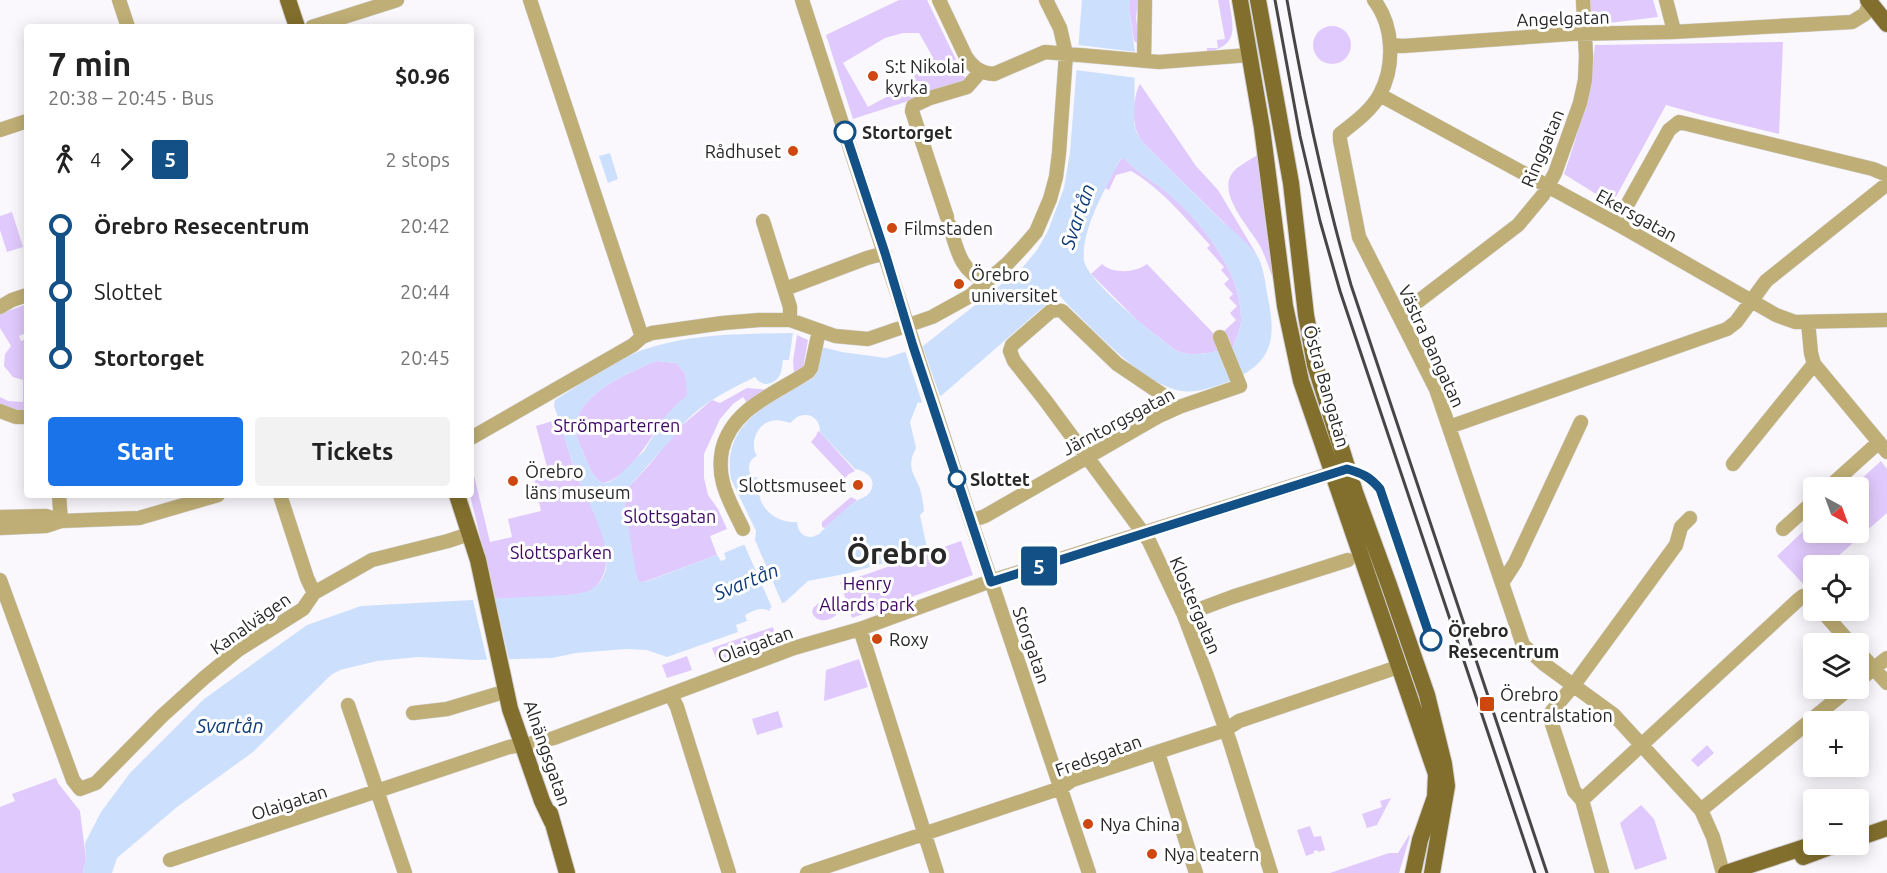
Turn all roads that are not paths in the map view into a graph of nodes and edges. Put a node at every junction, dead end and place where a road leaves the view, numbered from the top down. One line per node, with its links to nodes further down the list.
1 (119, 0): 15 (street)
2 (288, 0): 16 (main road)
3 (397, 0): 17 (street)
4 (530, 0): 46 (street)
5 (802, 0): 35 (street, Storgatan)
6 (939, 0): 26 (street)
7 (1046, 0): 23 (street)
8 (1145, 0): 25 (street)
9 (1240, 0): 24 (main road, Östra Bangatan)
10 (1258, 0): 22 (main road, Östra Bangatan)
11 (1583, 0): 20 (street, Ringgatan)
12 (1666, 0): 19 (street)
13 (1376, 1): 21 (street)
14 (1869, 1): 18 (main road); 19 (street, Angelgatan)
15 (127, 24)
16 (296, 24)
17 (321, 24)
18 (1887, 24)
19 (1673, 32): 20 (street, Angelgatan)
20 (1586, 34): 21 (street, Angelgatan); 32 (street, Ringgatan)
21 (1391, 45): 27 (street)
22 (1267, 52): 24 (main road); 61 (main road, Östra Bangatan)
23 (1072, 54): 25 (street); 26 (street); 36 (street)
24 (1250, 55): 25 (street); 61 (main road, Östra Bangatan)
25 (1140, 61)
26 (980, 72): 36 (street)
27 (1380, 95): 32 (street, Ekersgatan); 41 (street, Västra Bangatan)
28 (24, 122): 29 (street)
29 (0, 130)
30 (1887, 175): 34 (street)
31 (1887, 184): 39 (street)
32 (1548, 187): 34 (street, Ekersgatan); 41 (street, Ringgatan)
33 (763, 221): 37 (street)
34 (1619, 225): 39 (street, Ekersgatan)
35 (885, 253): 37 (street); 45 (street, Storgatan)
36 (985, 281): 45 (street)
37 (785, 289): 42 (street)
38 (24, 296): 40 (street)
39 (1750, 300): 44 (street, Ekersgatan); 55 (street)
40 (0, 307)
41 (1399, 316): 55 (street, Västra Bangatan)
42 (789, 320): 46 (street); 47 (street)
43 (1887, 320): 44 (street, Ekersgatan)
44 (1808, 322): 49 (street)
45 (908, 326): 47 (street); 72 (street, Storgatan)
46 (642, 337): 52 (street)
47 (818, 338): 74 (street)
48 (1222, 343): 50 (street, Järntorgsgatan)
49 (1814, 364): 58 (street); 60 (street)
50 (1172, 410): 59 (street, Järntorgsgatan); 59 (street, Klostergatan)
51 (0, 411): 53 (street)
52 (508, 416): 56 (street); 57 (street)
53 (24, 417)
54 (1581, 422): 81 (street)
55 (1449, 427): 81 (street, Västra Bangatan)
56 (474, 428)
57 (474, 436)
58 (1883, 447): 62 (street)
59 (1087, 458): 72 (street, Järntorgsgatan); 76 (street, Klostergatan)
60 (1733, 464)
61 (1340, 471): 76 (street); 90 (main road, Östra Bangatan); 117 (main road, Östra Bangatan)
62 (1843, 477)
63 (59, 498): 71 (street)
64 (208, 498): 71 (street)
65 (281, 498): 82 (street)
66 (449, 498): 77 (main road)
67 (459, 498): 77 (main road)
68 (1803, 511): 75 (street)
69 (0, 517): 71 (street)
70 (1690, 518): 94 (street)
71 (61, 521): 73 (street)
72 (971, 521): 80 (street, Storgatan)
73 (0, 528)
74 (743, 529)
75 (1783, 529)
76 (1143, 532): 80 (street, Olaigatan); 84 (street, Klostergatan)
77 (465, 535): 82 (street, Kanalvägen); 95 (main road, Alnängsgatan)
78 (1348, 560): 84 (street)
79 (0, 580): 82 (street, Kanalvägen)
80 (991, 582): 86 (street, Olaigatan); 104 (street, Storgatan)
81 (1502, 583): 94 (street, Västra Bangatan)
82 (314, 593)
83 (1803, 603): 102 (street)
84 (1184, 615): 100 (street, Klostergatan)
85 (1831, 621): 87 (street)
86 (860, 629): 96 (street, Olaigatan); 111 (street)
87 (1841, 633)
88 (1887, 658): 91 (street)
89 (1869, 663): 91 (street)
90 (1398, 667): 100 (street, Fredsgatan); 113 (main road, Östra Bangatan)
91 (1874, 668): 92 (street); 93 (street)
92 (1869, 672)
93 (1887, 683)
94 (1573, 686): 102 (street, Västra Bangatan); 106 (street)
95 (507, 691): 99 (street); 101 (main road, Alnängsgatan)
96 (671, 695): 101 (street, Olaigatan); 120 (street)
97 (1837, 699): 107 (street)
98 (348, 705): 105 (street)
99 (413, 713)
100 (1225, 730): 103 (street, Fredsgatan); 125 (street, Klostergatan)
101 (527, 744): 105 (street, Olaigatan); 119 (main road, Alnängsgatan)
102 (1642, 746): 106 (street); 107 (street, Västra Bangatan)
103 (1158, 753): 104 (street, Fredsgatan); 124 (street)
104 (1061, 788): 111 (street, Fredsgatan); 123 (street, Storgatan)
105 (377, 791): 116 (street, Olaigatan); 118 (street)
106 (1582, 800): 127 (street)
107 (1701, 810): 128 (street, Västra Bangatan)
108 (1887, 820): 109 (main road)
109 (1869, 826)
110 (1887, 828): 112 (main road)
111 (925, 834): 121 (street, Fredsgatan); 122 (street)
112 (1869, 834)
113 (1420, 840): 117 (main road); 126 (main road, Östra Bangatan)
114 (1803, 848): 128 (main road)
115 (1808, 855): 129 (main road)
116 (170, 860)
117 (1433, 867)
118 (405, 873)
119 (567, 873)
120 (729, 873)
121 (807, 873)
122 (937, 873)
123 (1089, 873)
124 (1196, 873)
125 (1271, 873)
126 (1413, 873)
127 (1602, 873)
128 (1725, 873)
129 (1760, 873)

